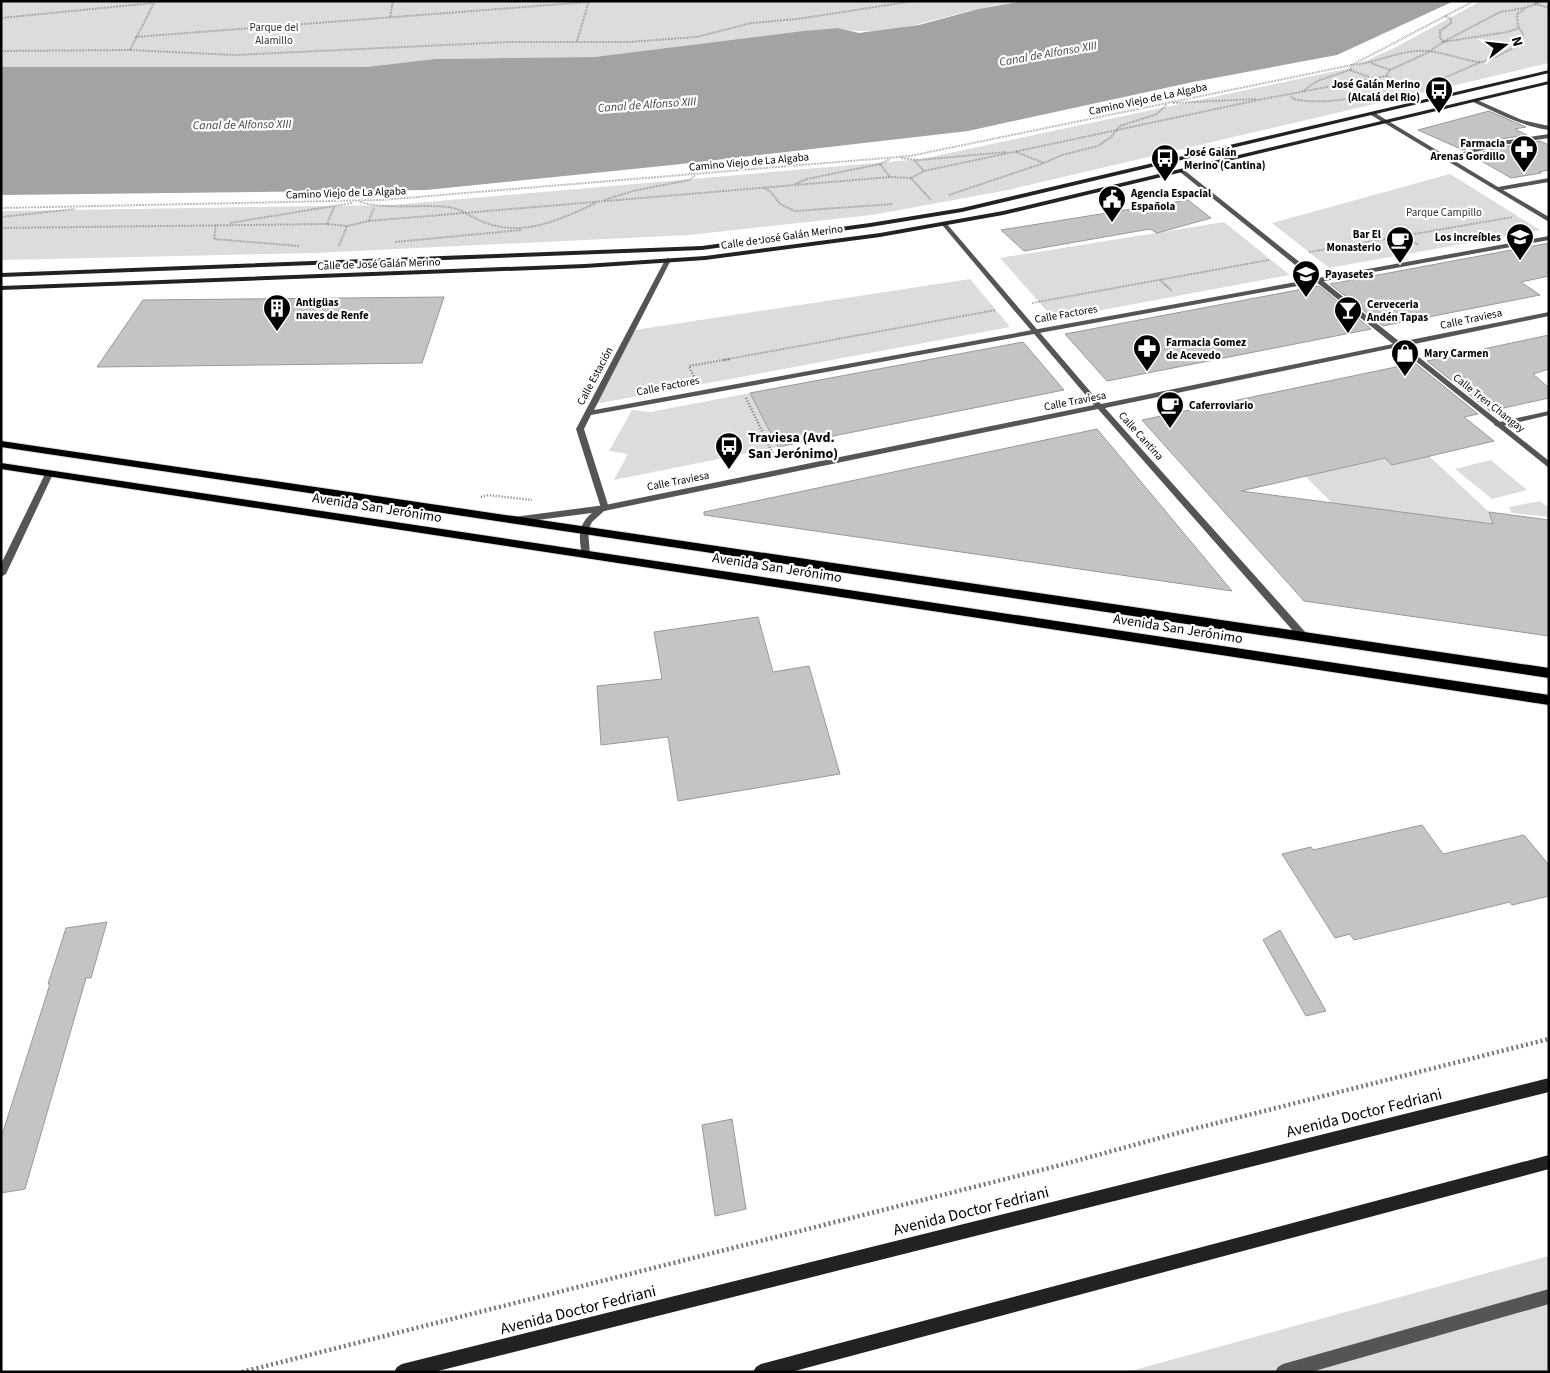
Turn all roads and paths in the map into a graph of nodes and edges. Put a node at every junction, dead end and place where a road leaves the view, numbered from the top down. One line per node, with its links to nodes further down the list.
1 (394, 1): 11 (path)
2 (914, 1): 15 (path)
3 (1474, 1): 10 (path, Camino Viejo de La Algaba)
4 (1543, 1): 7 (path)
5 (154, 2): 12 (path); 14 (path)
6 (589, 2): 11 (path); 15 (path)
7 (1535, 2): 8 (path); 9 (path)
8 (1526, 8): 13 (path); 16 (path)
9 (1549, 8)
10 (1445, 16): 16 (path); 22 (path, Camino Viejo de La Algaba)
11 (390, 17): 14 (path)
12 (1, 18)
13 (1519, 28): 16 (path); 20 (path)
14 (136, 37): 17 (path)
15 (577, 41): 17 (path)
16 (1443, 42): 19 (path)
17 (130, 50): 18 (path)
18 (1, 51)
19 (1429, 52): 20 (path); 21 (path); 24 (path)
20 (1482, 62): 29 (path)
21 (1371, 63): 22 (path); 24 (path)
22 (1352, 65): 23 (path); 36 (path, Camino Viejo de La Algaba)
23 (1350, 70): 27 (path); 31 (path)
24 (1390, 70): 26 (path)
25 (1549, 71): 37 (main road, Calle de José Galán Merino)
26 (1386, 76): 27 (path); 30 (path)
27 (1369, 78): 31 (path)
28 (1549, 82): 35 (main road, Calle de José Galán Merino)
29 (1430, 83)
30 (1406, 91)
31 (1303, 92): 33 (path)
32 (1387, 93): 33 (path)
33 (1291, 96): 34 (path)
34 (1263, 99): 36 (path); 40 (path)
35 (1475, 101): 38 (main road, Calle de José Galán Merino); 39 (street)
36 (1168, 103): 40 (path); 43 (path, Camino Viejo de La Algaba)
37 (1373, 114): 38 (street); 85 (main road, Calle de José Galán Merino)
38 (1386, 122): 44 (street); 49 (main road, Calle de José Galán Merino)
39 (1549, 128)
40 (1115, 131): 42 (path); 46 (path)
41 (1549, 136): 44 (street)
42 (1015, 152): 45 (path); 46 (path); 48 (path)
43 (894, 158): 45 (path); 47 (path); 50 (path, Camino Viejo de La Algaba)
44 (1445, 158): 56 (street)
45 (914, 160): 48 (path)
46 (1044, 163): 57 (path)
47 (880, 164): 51 (path); 54 (path)
48 (924, 170): 52 (path)
49 (1182, 170): 72 (main road, Calle de José Galán Merino); 83 (street, Calle Tren Changay)
50 (698, 174): 58 (path, Camino Viejo de La Algaba); 60 (path)
51 (890, 177): 52 (path); 54 (path)
52 (911, 178): 59 (path)
53 (1549, 180): 56 (street)
54 (792, 185): 55 (path)
55 (764, 187): 60 (path); 61 (path)
56 (1496, 189): 69 (street)
57 (940, 198)
58 (357, 201): 62 (path, Camino Viejo de La Algaba); 63 (path); 64 (path)
59 (921, 201)
60 (598, 202): 66 (path); 76 (path)
61 (902, 203)
62 (96, 206): 65 (path, Camino Viejo de La Algaba); 67 (path)
63 (334, 207): 71 (path); 73 (path)
64 (374, 207): 66 (path); 70 (path)
65 (1, 208)
66 (468, 213): 70 (path); 76 (path)
67 (1, 216)
68 (1517, 216): 83 (path)
69 (1549, 220)
70 (369, 221): 74 (path)
71 (327, 224): 73 (path); 74 (path)
72 (945, 224): 84 (main road, Calle de José Galán Merino); 88 (street, Calle Cantina)
73 (216, 225): 75 (path); 79 (path)
74 (347, 226): 80 (path)
75 (1, 228)
76 (521, 230): 78 (path)
77 (1549, 238): 86 (street, Calle Factores)
78 (387, 243)
79 (305, 247)
80 (339, 247): 81 (path); 82 (path)
81 (344, 247)
82 (331, 248)
83 (1288, 256): 86 (street, Calle Tren Changay); 88 (path)
84 (668, 260): 87 (main road, Calle de José Galán Merino); 95 (street, Calle Estación)
85 (1, 275)
86 (1318, 280): 90 (street, Calle Factores); 91 (street, Calle Tren Changay)
87 (1, 288)
88 (1014, 307): 90 (street, Calle Cantina); 93 (path)
89 (1549, 314): 91 (street, Calle Traviesa)
90 (1035, 331): 92 (street, Calle Factores); 94 (street, Calle Cantina)
91 (1398, 345): 94 (street, Calle Traviesa); 97 (street, Calle Tren Changay)
92 (739, 384): 93 (street, Calle Factores); 101 (path)
93 (700, 392): 95 (street, Calle Factores)
94 (1101, 408): 101 (street, Calle Traviesa); 108 (street, Calle Cantina)
95 (588, 413): 103 (street, Calle Estación)
96 (1549, 413): 97 (street)
97 (1498, 425): 99 (street, Calle Tren Changay)
98 (1, 444): 104 (main road, Avenida San Jerónimo)
99 (1549, 465)
100 (1, 466): 102 (main road, Avenida San Jerónimo)
101 (782, 472): 103 (street, Calle Traviesa)
102 (49, 474): 106 (main road, Avenida San Jerónimo); 107 (street)
103 (605, 508): 104 (street, Calle Traviesa); 105 (street, Calle Traviesa)
104 (514, 520): 105 (main road, Avenida San Jerónimo)
105 (583, 530): 106 (street); 108 (main road, Avenida San Jerónimo)
106 (586, 555): 110 (main road, Avenida San Jerónimo)
107 (1, 574)
108 (1304, 637): 109 (main road, Avenida San Jerónimo)
109 (1549, 673)
110 (1549, 700)
111 (1549, 1039): 115 (path)
112 (1549, 1085): 116 (main road, Avenida Doctor Fedriani)
113 (1549, 1162): 117 (main road)
114 (1549, 1296): 118 (street)
115 (242, 1372)
116 (402, 1372)
117 (761, 1372)
118 (1283, 1372)

